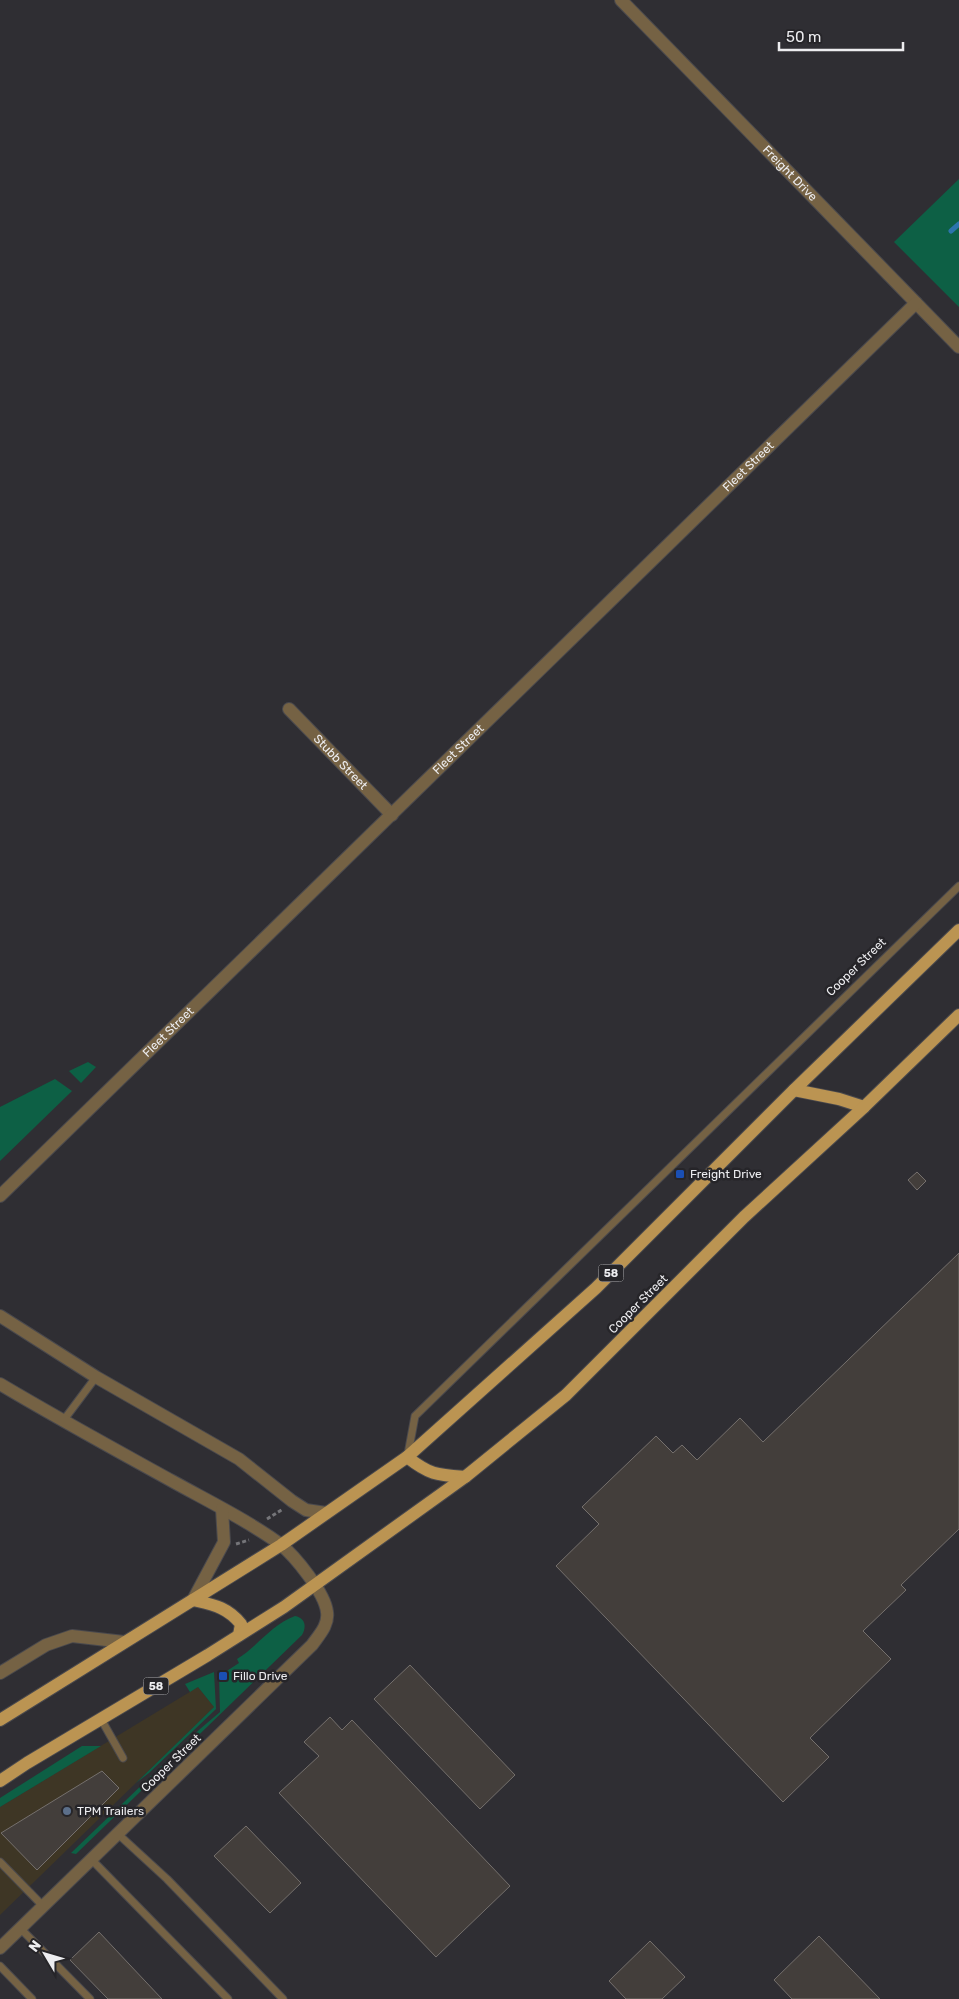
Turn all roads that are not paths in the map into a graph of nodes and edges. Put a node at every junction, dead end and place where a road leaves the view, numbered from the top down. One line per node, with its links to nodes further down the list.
1 (621, 0): 2 (street, Freight Drive)
2 (916, 303): 3 (street, Freight Drive); 5 (street, Fleet Street)
3 (959, 347)
4 (289, 709): 5 (street, Stubb Street)
5 (392, 815): 11 (street, Fleet Street)
6 (959, 886): 16 (lane, Cooper Street)
7 (959, 930): 9 (main road, 58)
8 (959, 1015): 10 (main road, Cooper Street / 58)
9 (794, 1090): 10 (main road); 16 (main road, 58)
10 (864, 1107): 17 (main road, Cooper Street / 58)
11 (0, 1196)
12 (0, 1316): 13 (street)
13 (96, 1377): 15 (lane); 19 (street)
14 (0, 1384): 15 (street)
15 (63, 1421): 18 (street)
16 (407, 1457): 17 (main road); 19 (main road, 58)
17 (465, 1477): 21 (main road, Cooper Street / 58)
18 (222, 1509): 20 (street); 22 (street)
19 (326, 1513): 20 (main road, 58)
20 (281, 1545): 21 (street, Cooper Street); 22 (main road, 58)
21 (314, 1585): 23 (main road, Cooper Street / 58); 30 (street, Cooper Street)
22 (193, 1600): 23 (main road); 24 (main road, 58)
23 (239, 1636): 26 (main road, Cooper Street / 58)
24 (124, 1642): 25 (street); 27 (main road, 58)
25 (0, 1673)
26 (101, 1719): 28 (lane); 29 (main road, Cooper Street / 58)
27 (0, 1720)
28 (123, 1758)
29 (0, 1782)
30 (118, 1834): 31 (street, Cooper Street); 40 (lane)
31 (91, 1859): 33 (street, Cooper Street); 39 (lane)
32 (0, 1862): 33 (lane)
33 (43, 1906): 34 (street, Cooper Street)
34 (20, 1928): 35 (street, Cooper Street); 38 (lane)
35 (0, 1948)
36 (0, 1966): 37 (lane)
37 (32, 1999)
38 (90, 1999)
39 (228, 1999)
40 (283, 1999)

